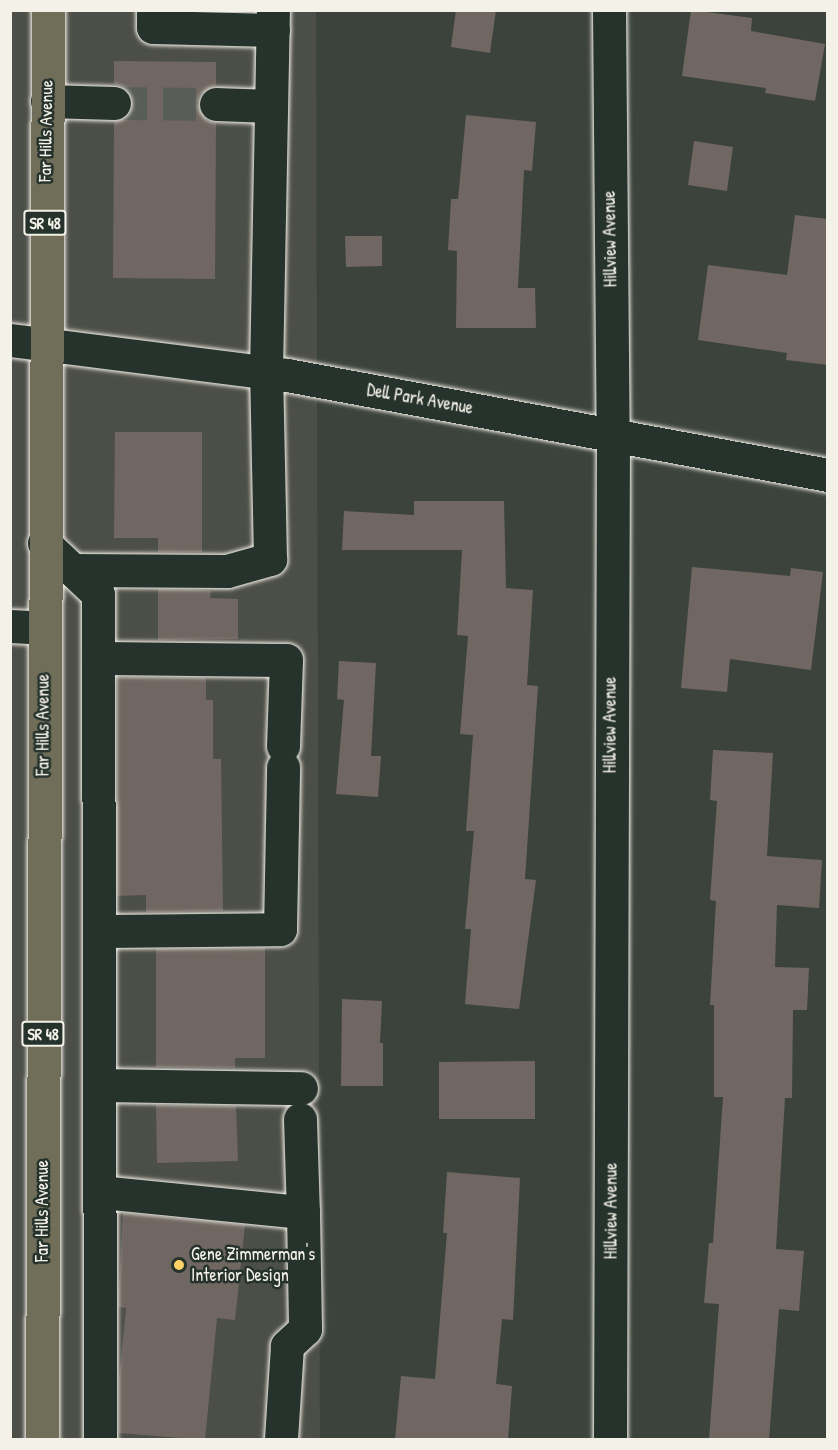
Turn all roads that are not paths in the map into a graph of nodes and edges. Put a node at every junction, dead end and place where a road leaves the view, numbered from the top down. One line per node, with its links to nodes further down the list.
1 (48, 10): 5 (main road, Far Hills Avenue / SR 48)
2 (153, 10): 4 (street)
3 (609, 10): 12 (street, Hillview Avenue)
4 (273, 20): 8 (street)
5 (47, 101): 6 (street); 10 (main road, Far Hills Avenue / SR 48)
6 (114, 103)
7 (216, 104): 8 (street)
8 (271, 106): 11 (street)
9 (10, 340): 10 (street, Dell Park Avenue)
10 (44, 344): 11 (street, Dell Park Avenue); 14 (main road, Far Hills Avenue / SR 48)
11 (266, 372): 12 (street, Dell Park Avenue); 15 (street)
12 (613, 435): 13 (street, Dell Park Avenue); 26 (street, Hillview Avenue)
13 (828, 475)
14 (44, 543): 15 (street); 17 (main road, Far Hills Avenue / SR 48)
15 (73, 570): 18 (street)
16 (10, 626): 17 (street)
17 (44, 628): 23 (main road, Far Hills Avenue / SR 48)
18 (99, 658): 19 (street); 19 (street)
19 (100, 931): 20 (street)
20 (101, 1085): 21 (street); 22 (street)
21 (101, 1192): 22 (street); 24 (street)
22 (303, 1212): 25 (street)
23 (42, 1440)
24 (100, 1440)
25 (281, 1440)
26 (610, 1440)

